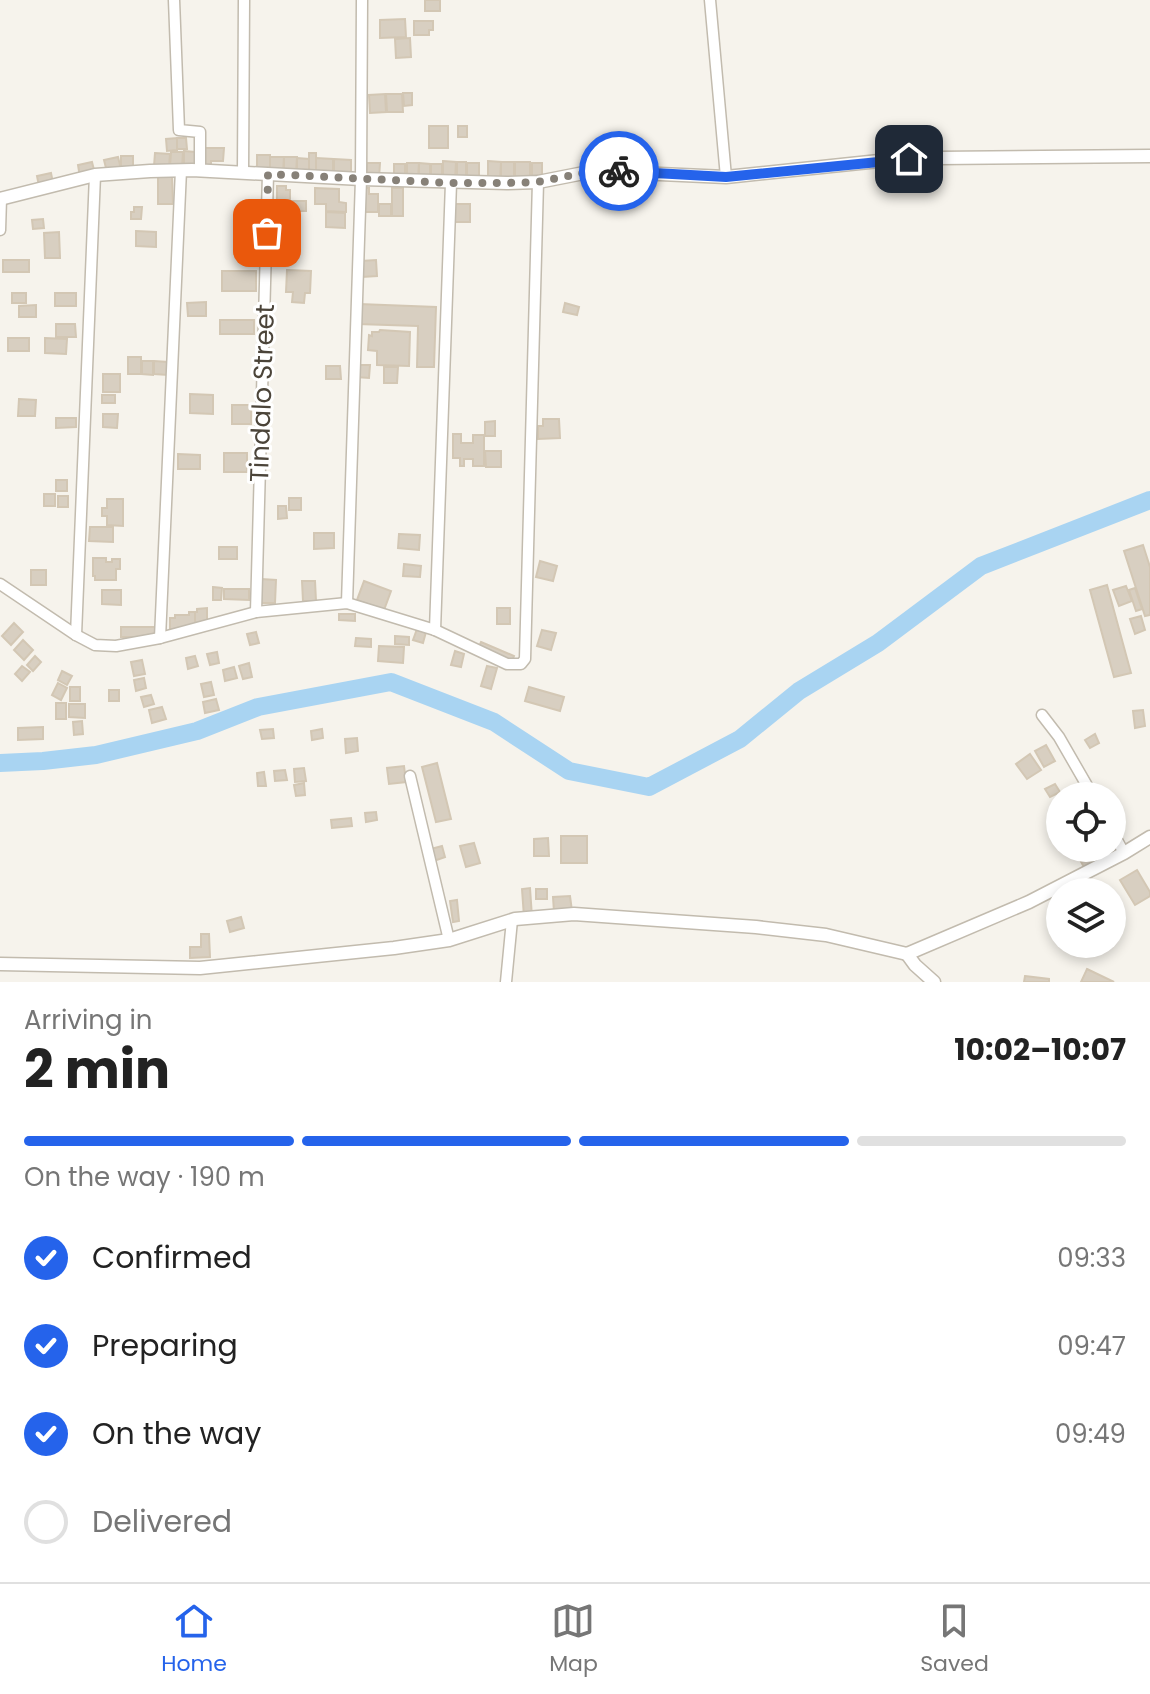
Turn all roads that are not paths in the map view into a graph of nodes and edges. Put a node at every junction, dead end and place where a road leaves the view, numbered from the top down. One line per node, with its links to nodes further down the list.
1 (174, 0): 7 (street)
2 (244, 0): 8 (street)
3 (362, 0): 12 (street)
4 (710, 0): 11 (street)
5 (1150, 156): 11 (street)
6 (181, 170): 7 (street); 10 (street); 22 (street)
7 (200, 171): 8 (street)
8 (243, 172): 9 (street)
9 (268, 174): 12 (street); 19 (street, Tindalo Street)
10 (95, 175): 15 (street); 21 (street)
11 (726, 177): 13 (street)
12 (361, 179): 14 (street); 18 (street)
13 (538, 182): 14 (street); 20 (street)
14 (451, 183): 20 (street)
15 (1, 199): 16 (street)
16 (0, 230)
17 (0, 584): 21 (street)
18 (347, 603): 19 (street); 20 (street)
19 (256, 612): 22 (street)
20 (435, 630)
21 (76, 635): 22 (street)
22 (160, 638)
23 (1042, 715): 25 (street)
24 (410, 776): 30 (street)
25 (1085, 782)
26 (1150, 837): 27 (street)
27 (1126, 852)
28 (1107, 862): 31 (street)
29 (512, 920): 30 (street); 31 (street); 33 (street)
30 (449, 940): 32 (street)
31 (907, 954): 34 (street)
32 (0, 964)
33 (506, 982)
34 (934, 982)

